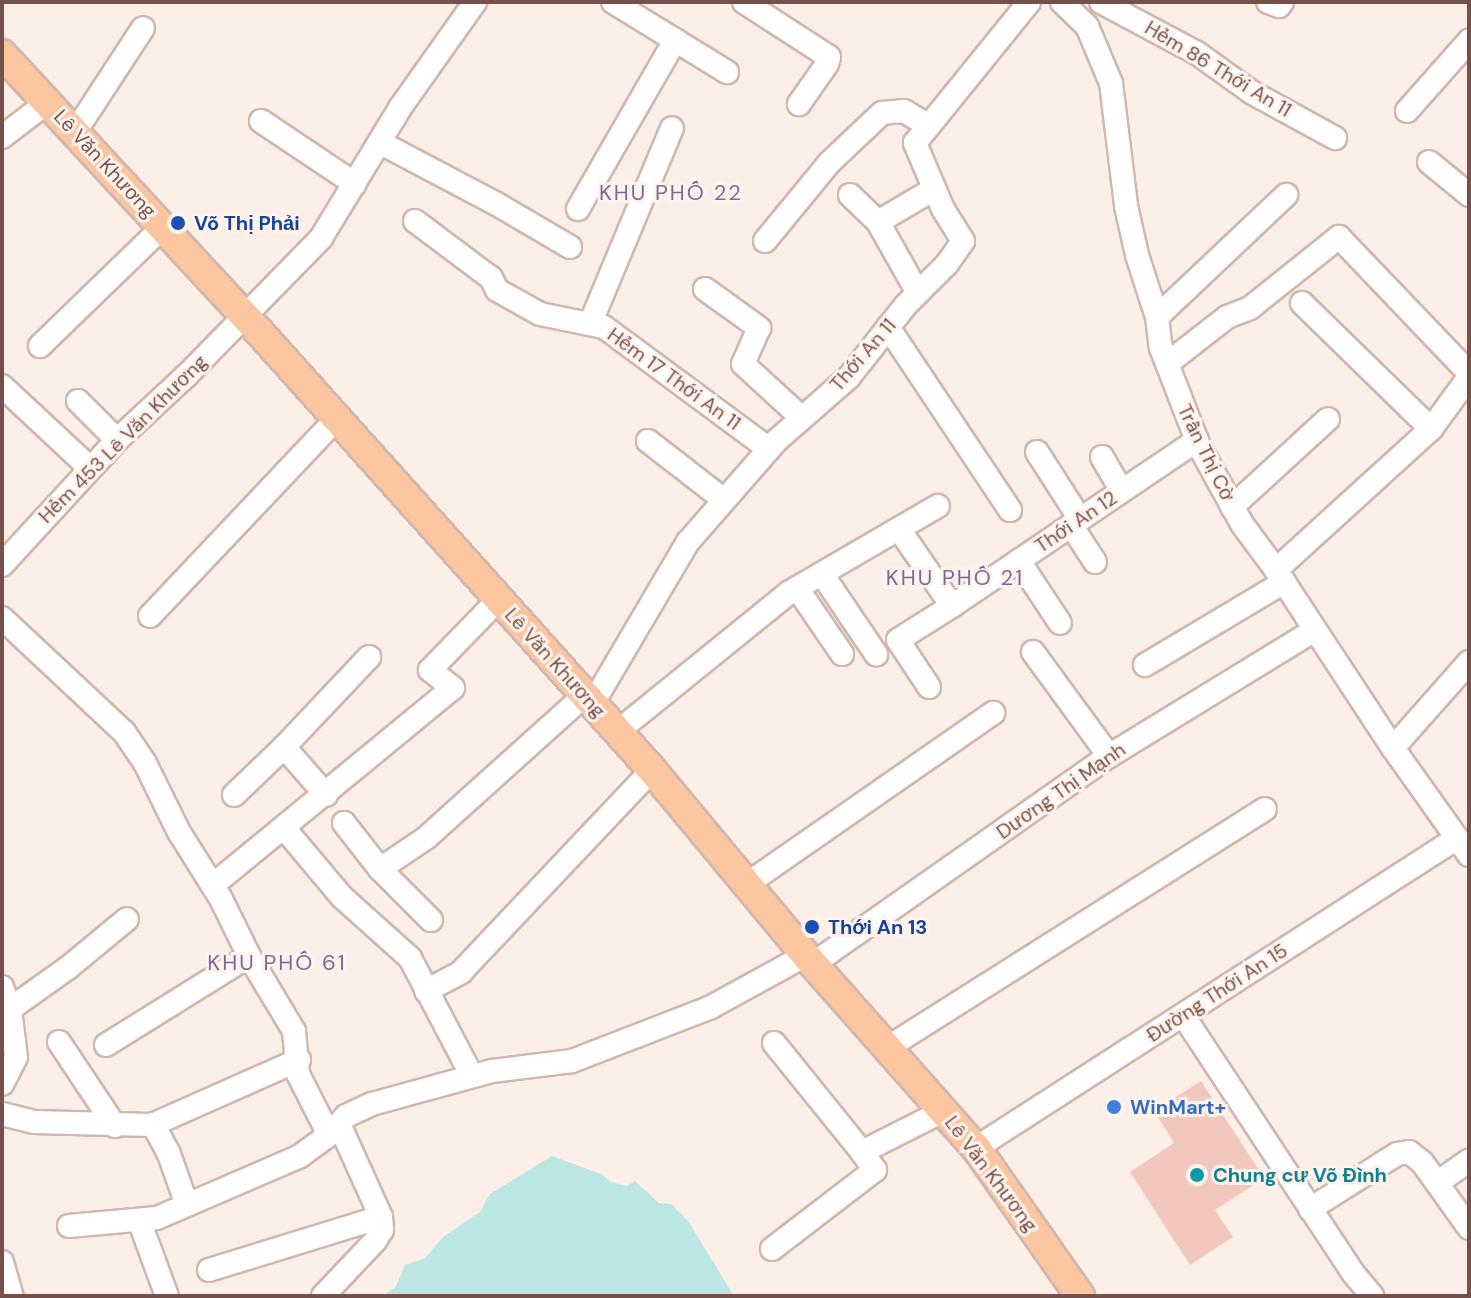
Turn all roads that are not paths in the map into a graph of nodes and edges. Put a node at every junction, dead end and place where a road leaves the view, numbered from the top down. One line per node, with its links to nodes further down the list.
1 (475, 2): 23 (street)
2 (613, 2): 10 (street)
3 (744, 2): 15 (street)
4 (1029, 2): 18 (street)
5 (1101, 2): 22 (street, Hẻm 86 Thới An 11)
6 (1268, 2): 7 (street)
7 (1282, 2)
8 (1071, 5): 40 (street, Trần Thị Cờ)
9 (143, 28): 20 (street)
10 (675, 40): 13 (street); 30 (street)
11 (1469, 41): 16 (street)
12 (2, 54): 14 (main road, Lê Văn Khương)
13 (727, 72)
14 (48, 102): 20 (main road, Lê Văn Khương); 21 (street)
15 (799, 104)
16 (1407, 111)
17 (261, 121): 25 (street)
18 (927, 125): 26 (street, Thới An 11); 34 (street)
19 (672, 128): 41 (street)
20 (75, 132): 33 (main road, Lê Văn Khương)
21 (2, 137)
22 (1335, 138)
23 (381, 143): 25 (street); 35 (street)
24 (1429, 162): 29 (street)
25 (355, 184): 39 (street)
26 (934, 189): 32 (street); 37 (street, Thới An 11)
27 (850, 195): 32 (street)
28 (1286, 195): 40 (street)
29 (1469, 195)
30 (578, 209)
31 (415, 221): 41 (street, Hẻm 17 Thới An 11)
32 (878, 222): 37 (street)
33 (163, 227): 39 (main road, Lê Văn Khương); 43 (street)
34 (765, 241)
35 (570, 247)
36 (705, 289): 48 (street)
37 (918, 293): 42 (street, Thới An 11)
38 (1302, 303): 51 (street)
39 (245, 316): 49 (main road, Lê Văn Khương); 52 (street, Hẻm 453 Lê Văn Khương)
40 (1157, 317): 44 (street, Trần Thị Cờ)
41 (590, 324): 55 (street, Hẻm 17 Thới An 11)
42 (888, 327): 48 (street, Thới An 11); 63 (street)
43 (40, 346)
44 (1168, 363): 45 (street); 53 (street, Trần Thị Cờ)
45 (1469, 375): 51 (street)
46 (2, 386): 58 (street)
47 (78, 401): 52 (street)
48 (802, 418): 55 (street, Thới An 11)
49 (336, 419): 72 (main road, Lê Văn Khương); 74 (street)
50 (1328, 419): 62 (street)
51 (1431, 429): 70 (street)
52 (117, 440): 58 (street, Hẻm 453 Lê Văn Khương)
53 (1197, 440): 59 (street, Thới An 12); 62 (street, Trần Thị Cờ)
54 (648, 441): 60 (street)
55 (769, 449): 60 (street, Thới An 11)
56 (1037, 452): 64 (street)
57 (1102, 457): 59 (street)
58 (90, 468): 68 (street, Hẻm 453 Lê Văn Khương)
59 (1122, 491): 64 (street, Thới An 12)
60 (724, 500): 85 (street, Thới An 11)
61 (938, 506): 65 (street)
62 (1232, 507): 70 (street, Trần Thị Cờ)
63 (1010, 510)
64 (1075, 522): 66 (street, Thới An 12); 67 (street)
65 (899, 529): 69 (street); 73 (street)
66 (1019, 561): 73 (street, Thới An 12); 76 (street)
67 (1095, 562)
68 (2, 565)
69 (822, 574): 71 (street); 80 (street)
70 (1280, 576): 77 (street, Trần Thị Cờ); 83 (street)
71 (797, 588): 79 (street); 87 (street)
72 (499, 599): 85 (main road, Lê Văn Khương); 93 (street)
73 (952, 606): 84 (street, Thới An 12)
74 (150, 616)
75 (2, 618): 100 (street)
76 (1060, 623)
77 (1315, 630): 89 (street, Trần Thị Cờ); 90 (street, Dương Thị Mạnh)
78 (1033, 652): 90 (street)
79 (842, 654)
80 (876, 654)
81 (369, 657): 88 (street)
82 (1469, 662): 89 (street)
83 (1145, 665)
84 (929, 687)
85 (589, 699): 87 (main road, Lê Văn Khương); 98 (street, Thới An 11)
86 (993, 713): 99 (street)
87 (617, 732): 91 (main road, Lê Văn Khương)
88 (284, 747): 92 (street); 93 (street)
89 (1393, 748): 97 (street, Trần Thị Cờ)
90 (1109, 756): 104 (street, Dương Thị Mạnh)
91 (652, 770): 99 (main road, Lê Văn Khương); 106 (street)
92 (234, 795)
93 (326, 795): 96 (street)
94 (1265, 809): 112 (street)
95 (344, 823): 98 (street)
96 (284, 828): 100 (street); 106 (street)
97 (1465, 848): 108 (street, Đường Thới An 15)
98 (380, 869): 102 (street)
99 (747, 884): 104 (main road, Lê Văn Khương)
100 (213, 885): 103 (street)
101 (127, 919): 107 (street)
102 (431, 920)
103 (249, 956): 111 (street); 113 (street)
104 (810, 960): 112 (main road, Lê Văn Khương); 114 (street, Dương Thị Mạnh)
105 (2, 987): 107 (street)
106 (426, 991): 114 (street)
107 (10, 1009): 115 (street)
108 (1183, 1015): 121 (street, Đường Thới An 15); 126 (street)
109 (59, 1042): 119 (street)
110 (774, 1043): 122 (street)
111 (106, 1045)
112 (887, 1048): 116 (main road, Lê Văn Khương)
113 (299, 1060): 118 (street); 120 (street)
114 (472, 1076): 120 (street, Dương Thị Mạnh)
115 (2, 1084)
116 (943, 1111): 121 (main road, Lê Văn Khương); 122 (street)
117 (2, 1114): 119 (street)
118 (153, 1124): 119 (street); 125 (street)
119 (115, 1126)
120 (334, 1130): 125 (street, Dương Thị Mạnh); 127 (street)
121 (976, 1148): 137 (main road, Lê Văn Khương)
122 (862, 1152): 131 (street)
123 (1469, 1161): 124 (street)
124 (1437, 1183): 126 (street); 130 (street)
125 (187, 1205): 128 (street, Dương Thị Mạnh)
126 (1310, 1209): 138 (street)
127 (381, 1217): 133 (street); 136 (street)
128 (139, 1220): 129 (street, Dương Thị Mạnh); 135 (street)
129 (69, 1226)
130 (1469, 1228)
131 (772, 1249)
132 (2, 1262): 134 (street)
133 (209, 1270)
134 (12, 1296)
135 (167, 1296)
136 (323, 1296)
137 (1080, 1296)
138 (1372, 1296)

